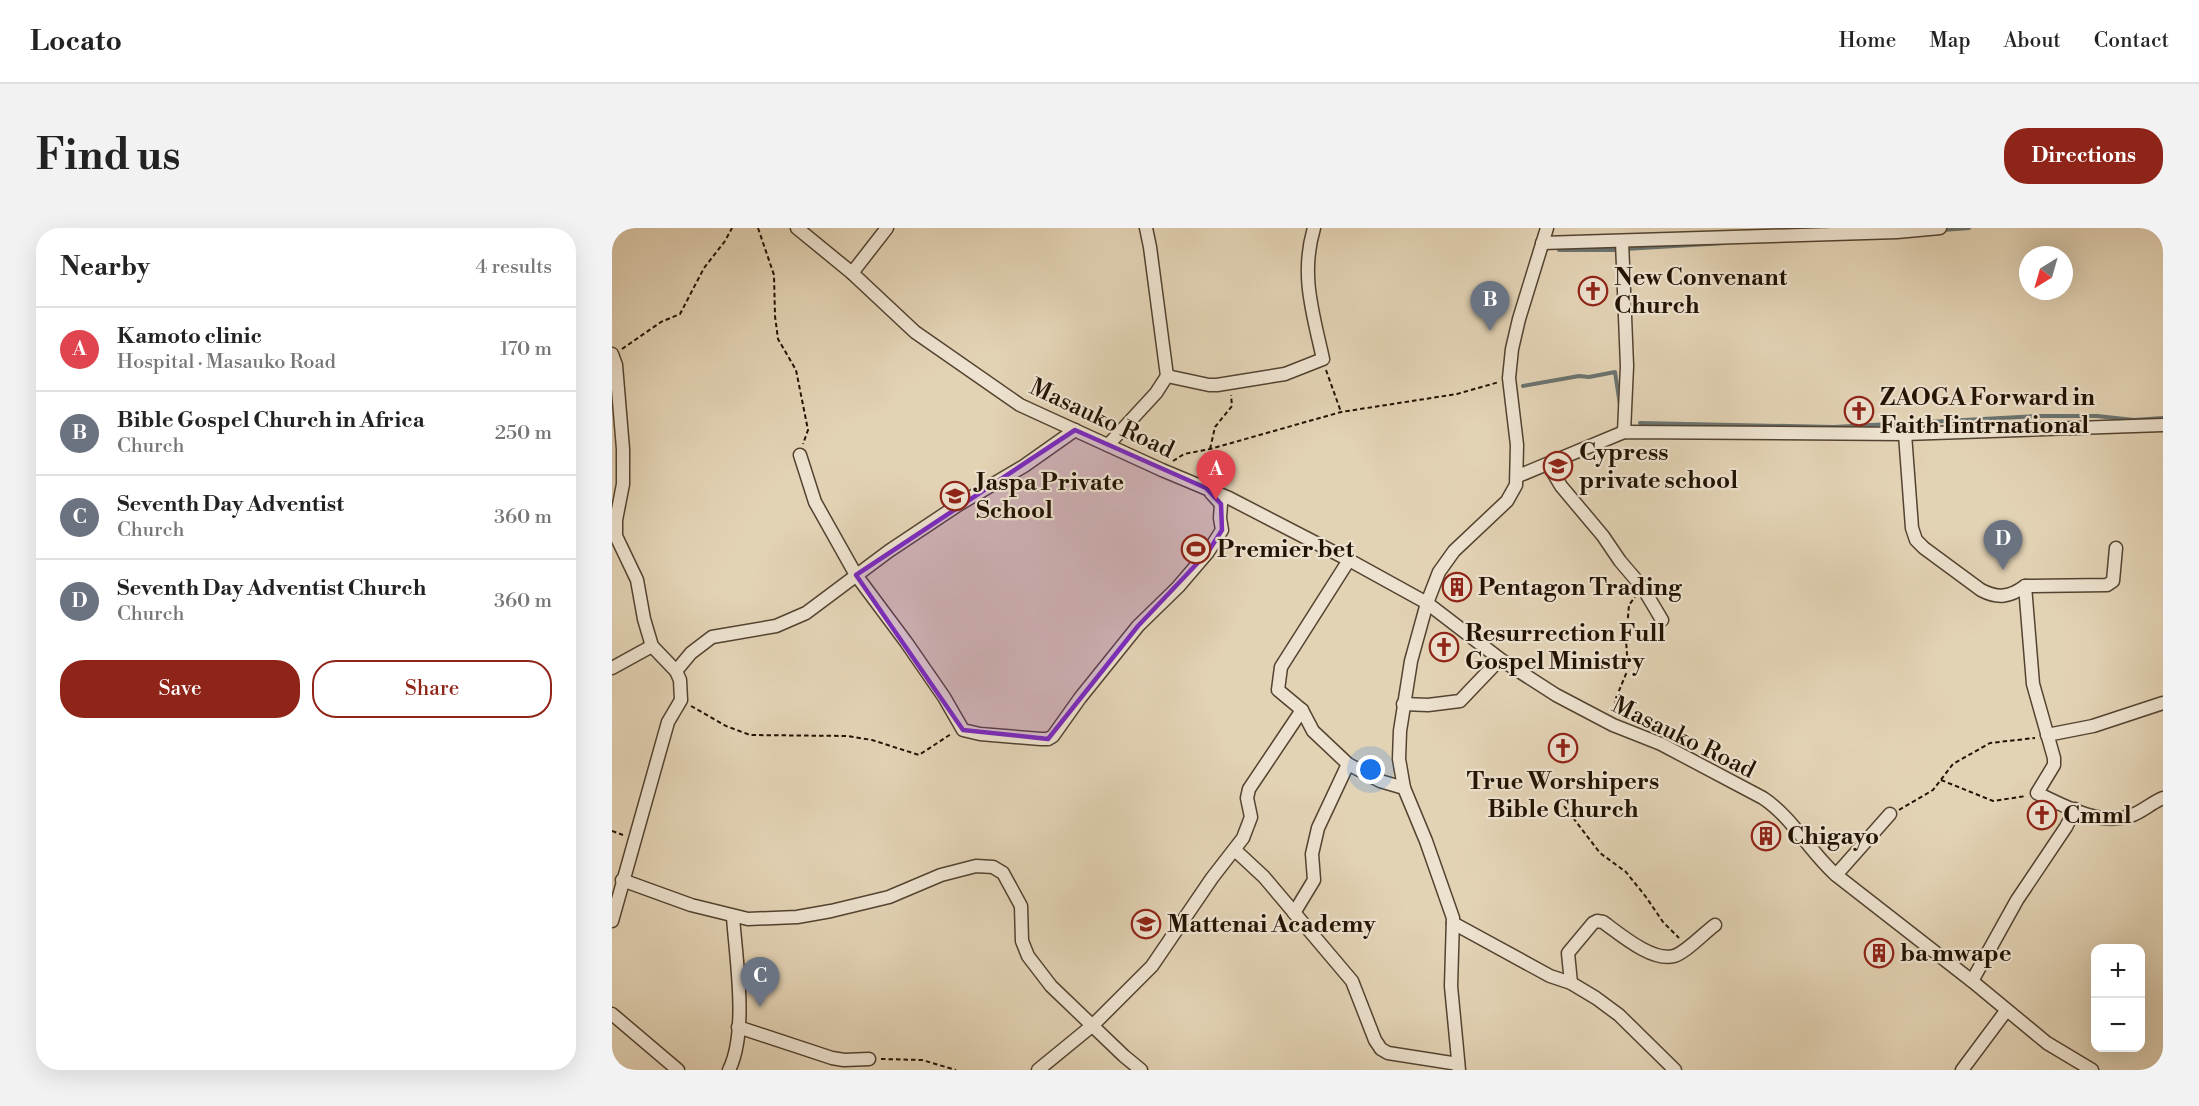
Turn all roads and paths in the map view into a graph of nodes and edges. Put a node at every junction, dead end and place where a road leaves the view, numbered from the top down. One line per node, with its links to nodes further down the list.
1 (732, 228): 13 (path)
2 (758, 228): 25 (path)
3 (797, 228): 12 (street, Masauko Road)
4 (887, 228): 12 (street)
5 (1146, 228): 15 (street)
6 (1314, 228): 14 (street)
7 (1547, 228): 11 (street)
8 (1940, 228): 9 (street)
9 (1892, 230): 10 (street)
10 (1622, 241): 11 (street); 21 (street)
11 (1542, 243): 16 (street)
12 (852, 273): 20 (street, Masauko Road)
13 (614, 359): 37 (street)
14 (1323, 359): 17 (street); 18 (path)
15 (1167, 376): 17 (street); 23 (street)
16 (1509, 378): 18 (path); 28 (street)
17 (1217, 385): 24 (path)
18 (1341, 412): 24 (path)
19 (2163, 425): 22 (street)
20 (1074, 430): 23 (street, Masauko Road); 32 (street)
21 (1624, 432): 22 (street); 26 (street)
22 (1905, 434): 33 (street)
23 (1108, 445): 27 (street, Masauko Road)
24 (1210, 449): 27 (path)
25 (800, 455): 32 (street)
26 (1548, 464): 28 (street); 34 (street)
27 (1162, 470): 29 (street, Masauko Road)
28 (1518, 476): 35 (street)
29 (1206, 488): 31 (street, Masauko Road); 46 (street)
30 (2116, 548): 33 (street)
31 (1349, 560): 35 (street, Masauko Road); 44 (street)
32 (856, 575): 40 (street); 46 (street)
33 (2025, 586): 47 (street)
34 (1642, 588): 36 (street); 45 (path)
35 (1427, 603): 38 (street, Masauko Road); 43 (street)
36 (1662, 620)
37 (652, 646): 39 (street); 40 (street)
38 (1500, 659): 43 (street); 45 (street, Masauko Road)
39 (612, 668)
40 (676, 671): 41 (street)
41 (681, 700): 46 (path); 58 (street)
42 (2163, 703): 47 (street)
43 (1403, 704): 50 (street)
44 (1302, 710): 48 (street); 56 (street)
45 (1613, 725): 57 (street, Masauko Road)
46 (963, 730)
47 (2047, 735): 49 (path); 51 (street)
48 (1348, 764): 50 (street); 59 (street)
49 (1941, 780): 51 (path); 55 (path)
50 (1404, 788): 62 (street)
51 (2037, 794): 54 (street)
52 (2163, 798): 54 (street)
53 (1564, 806): 64 (path)
54 (2075, 809): 65 (street)
55 (1890, 814): 57 (street)
56 (1235, 850): 59 (street); 69 (street)
57 (1836, 875): 65 (street, Masauko Road)
58 (622, 880): 60 (street); 61 (street)
59 (1294, 913): 72 (street)
60 (733, 917): 69 (street); 70 (street)
61 (612, 921)
62 (1453, 923): 66 (street); 72 (street)
63 (1715, 925): 64 (street)
64 (1688, 946): 66 (street)
65 (1971, 981): 67 (street, Masauko Road)
66 (1571, 983): 78 (street)
67 (2006, 1011): 79 (street); 80 (street, Masauko Road)
68 (612, 1014): 73 (street)
69 (1093, 1025): 76 (street); 77 (street)
70 (738, 1027): 71 (street); 74 (street)
71 (869, 1059): 75 (path)
72 (1459, 1067)
73 (678, 1070)
74 (729, 1070)
75 (956, 1070)
76 (1038, 1070)
77 (1141, 1070)
78 (1675, 1070)
79 (1962, 1070)
80 (2092, 1070)

